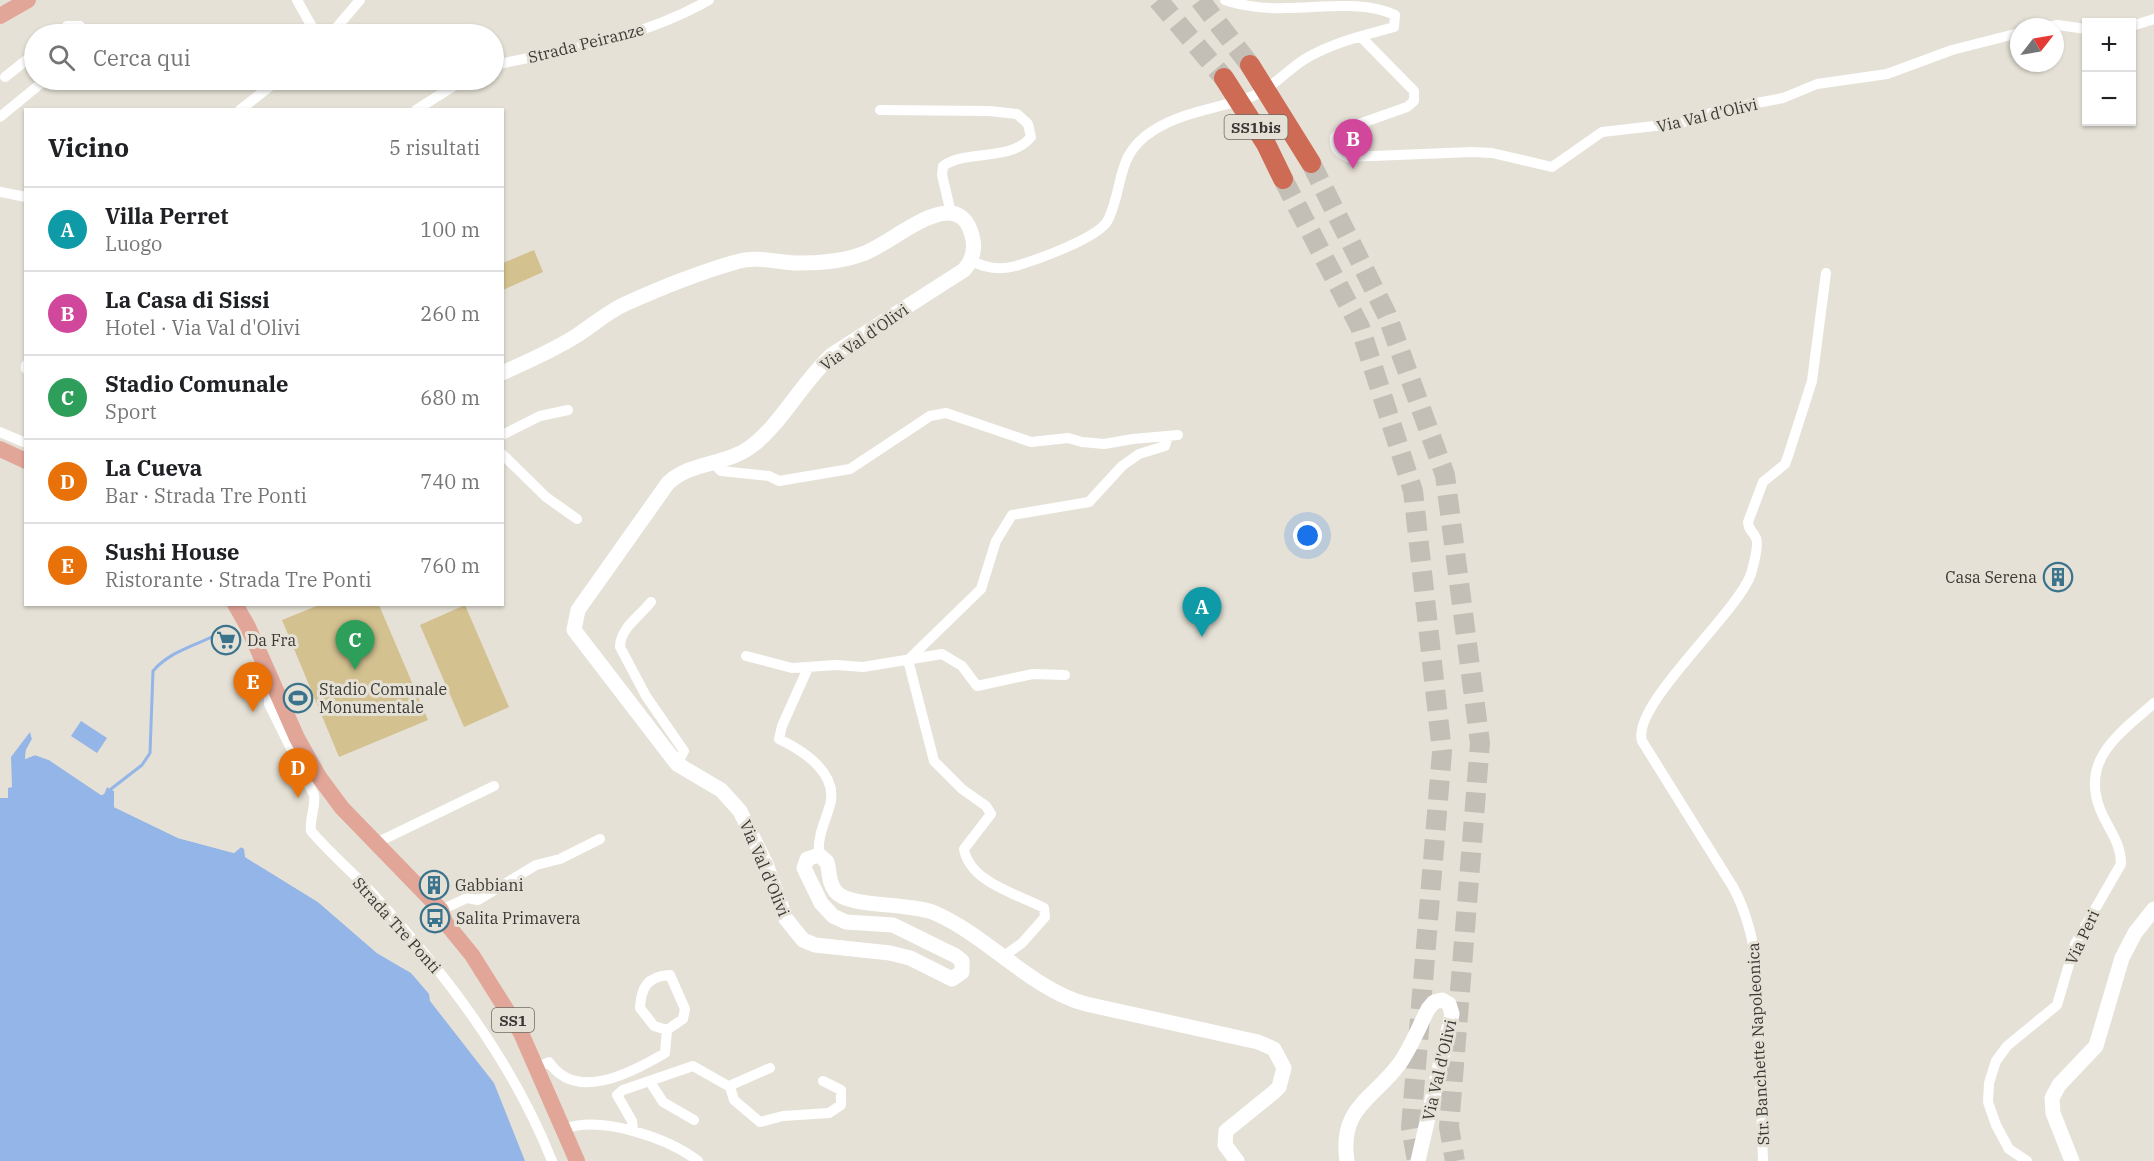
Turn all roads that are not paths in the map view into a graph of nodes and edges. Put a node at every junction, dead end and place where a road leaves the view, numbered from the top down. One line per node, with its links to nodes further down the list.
1 (28, 0): 6 (main road)
2 (297, 0): 8 (street)
3 (360, 0): 9 (street)
4 (709, 0): 16 (street, Strada Peiranze)
5 (1225, 0): 14 (street)
6 (0, 16)
7 (2154, 19): 10 (street)
8 (310, 24)
9 (340, 24)
10 (2136, 25)
11 (2064, 26): 12 (street)
12 (2082, 28)
13 (2010, 35): 14 (street, Via Val d'Olivi)
14 (1361, 37): 32 (street)
15 (24, 61): 18 (street)
16 (504, 63)
17 (1250, 65): 27 (highway, SS1bis)
18 (2, 77)
19 (1224, 78): 28 (highway, SS1bis)
20 (33, 90): 26 (street)
21 (265, 90): 23 (street)
22 (447, 90): 24 (street)
23 (243, 108)
24 (419, 108)
25 (880, 110): 31 (street)
26 (0, 117)
27 (1311, 163)
28 (1283, 179)
29 (0, 192): 30 (street)
30 (24, 197)
31 (951, 213): 32 (street); 34 (street)
32 (972, 261): 42 (street, Via Val d'Olivi)
33 (1826, 273): 75 (street, Str. Banchette Napoleonica)
34 (504, 372)
35 (568, 410): 37 (street)
36 (0, 432): 38 (street)
37 (504, 434)
38 (24, 442)
39 (0, 449): 41 (main road)
40 (504, 456): 43 (street)
41 (24, 460)
42 (712, 463): 47 (street); 52 (street, Via Val d'Olivi)
43 (577, 519)
44 (651, 602): 52 (street)
45 (236, 606): 50 (main road, SS1)
46 (746, 656): 48 (street)
47 (908, 660): 48 (street); 49 (street); 59 (street)
48 (808, 668): 56 (street)
49 (1065, 675)
50 (273, 687): 55 (main road, SS1); 69 (street, Strada Tre Ponti)
51 (2154, 703): 76 (street, Via Peri)
52 (677, 764): 56 (street, Via Val d'Olivi)
53 (494, 786): 55 (street)
54 (600, 839): 58 (street)
55 (376, 843): 58 (main road, SS1)
56 (819, 855): 59 (street)
57 (2154, 909): 77 (street)
58 (441, 910): 61 (main road, SS1)
59 (1004, 956): 72 (street)
60 (667, 1030): 60 (street); 61 (street)
61 (537, 1067): 67 (main road, SS1)
62 (770, 1068): 65 (street)
63 (823, 1081): 65 (street)
64 (650, 1082): 65 (street); 66 (street); 68 (street)
65 (729, 1086)
66 (694, 1120)
67 (564, 1129): 68 (street); 70 (main road, SS1)
68 (633, 1130): 71 (street)
69 (552, 1161)
70 (577, 1161)
71 (698, 1161)
72 (1237, 1161)
73 (1347, 1161): 74 (street, Via Val d'Olivi)
74 (1418, 1161)
75 (1763, 1161)
76 (2027, 1161)
77 (2072, 1161)

